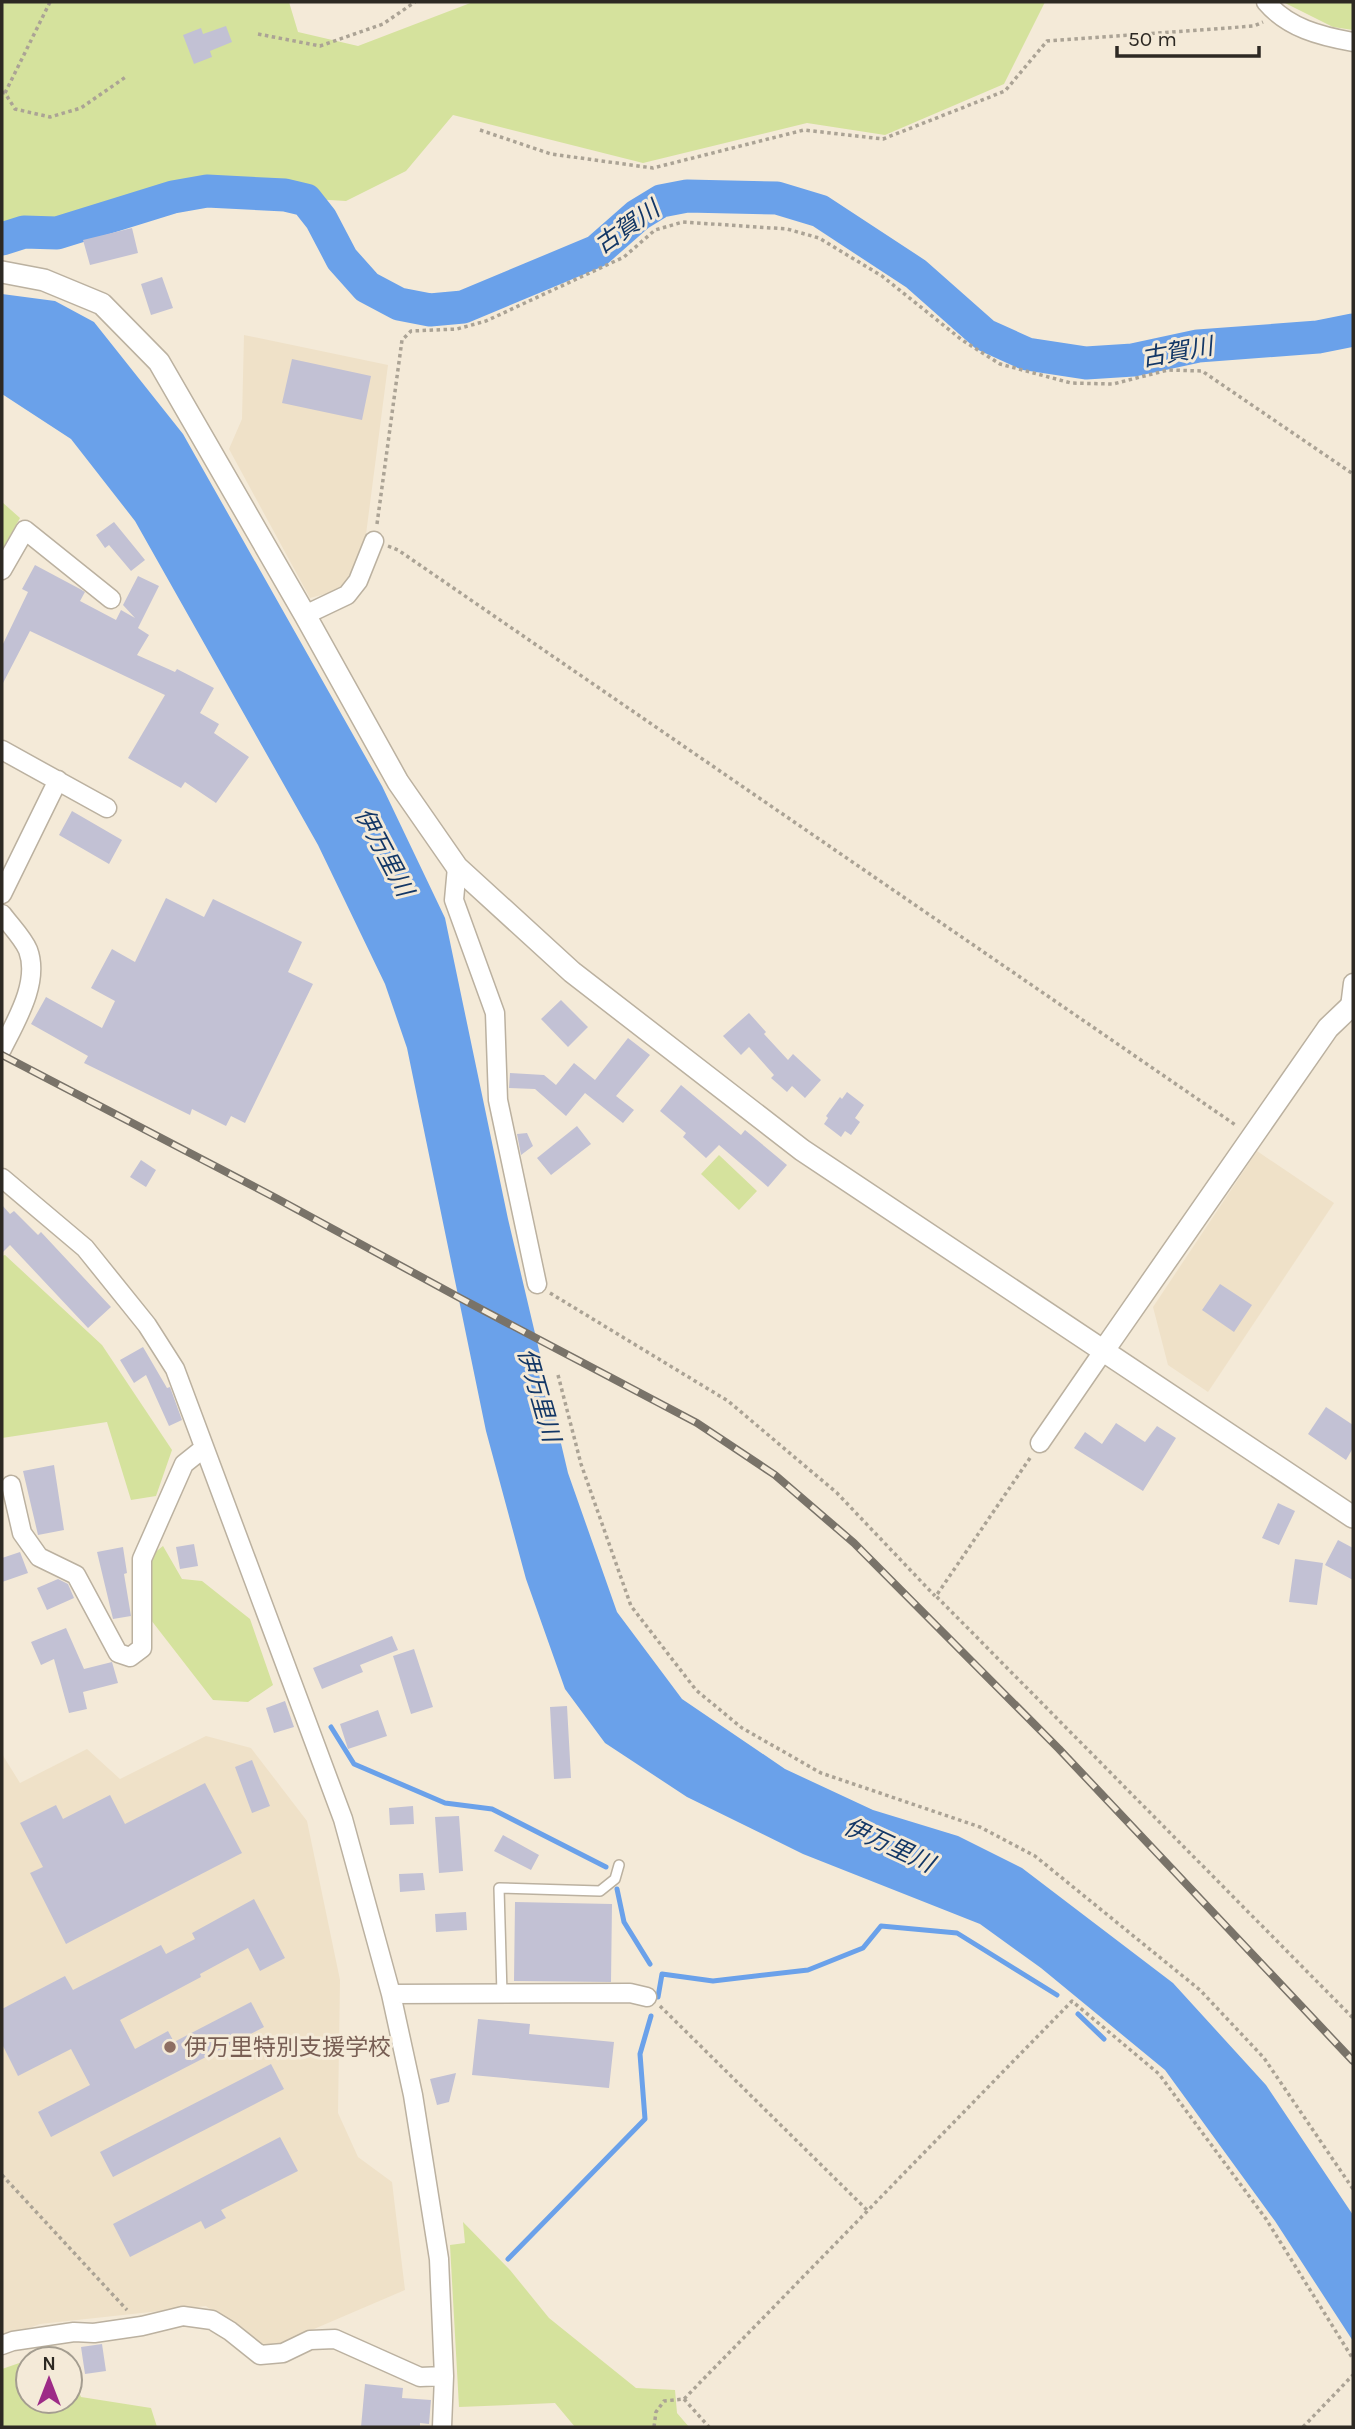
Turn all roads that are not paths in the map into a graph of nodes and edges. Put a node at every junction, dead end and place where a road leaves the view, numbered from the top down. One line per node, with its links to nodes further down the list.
1 (1266, 2): 2 (street)
2 (1353, 42)
3 (2, 272): 7 (street)
4 (374, 541): 7 (street)
5 (2, 570): 6 (street)
6 (111, 599)
7 (305, 615): 11 (street)
8 (2, 750): 9 (street)
9 (58, 780): 10 (street); 12 (street)
10 (107, 808)
11 (457, 867): 18 (street); 19 (street)
12 (2, 894)
13 (2, 914): 16 (street)
14 (1353, 983): 15 (street)
15 (1352, 1006): 19 (street)
16 (2, 1049)
17 (2, 1178): 21 (street)
18 (537, 1284)
19 (1104, 1350): 20 (street); 23 (street)
20 (1040, 1443)
21 (204, 1448): 22 (street); 25 (street)
22 (11, 1485)
23 (1353, 1517)
24 (620, 1865): 26 (lane)
25 (391, 1994): 26 (street); 29 (street)
26 (502, 1994): 27 (street)
27 (647, 1997)
28 (2, 2345): 29 (street)
29 (444, 2376): 30 (street)
30 (442, 2427)

